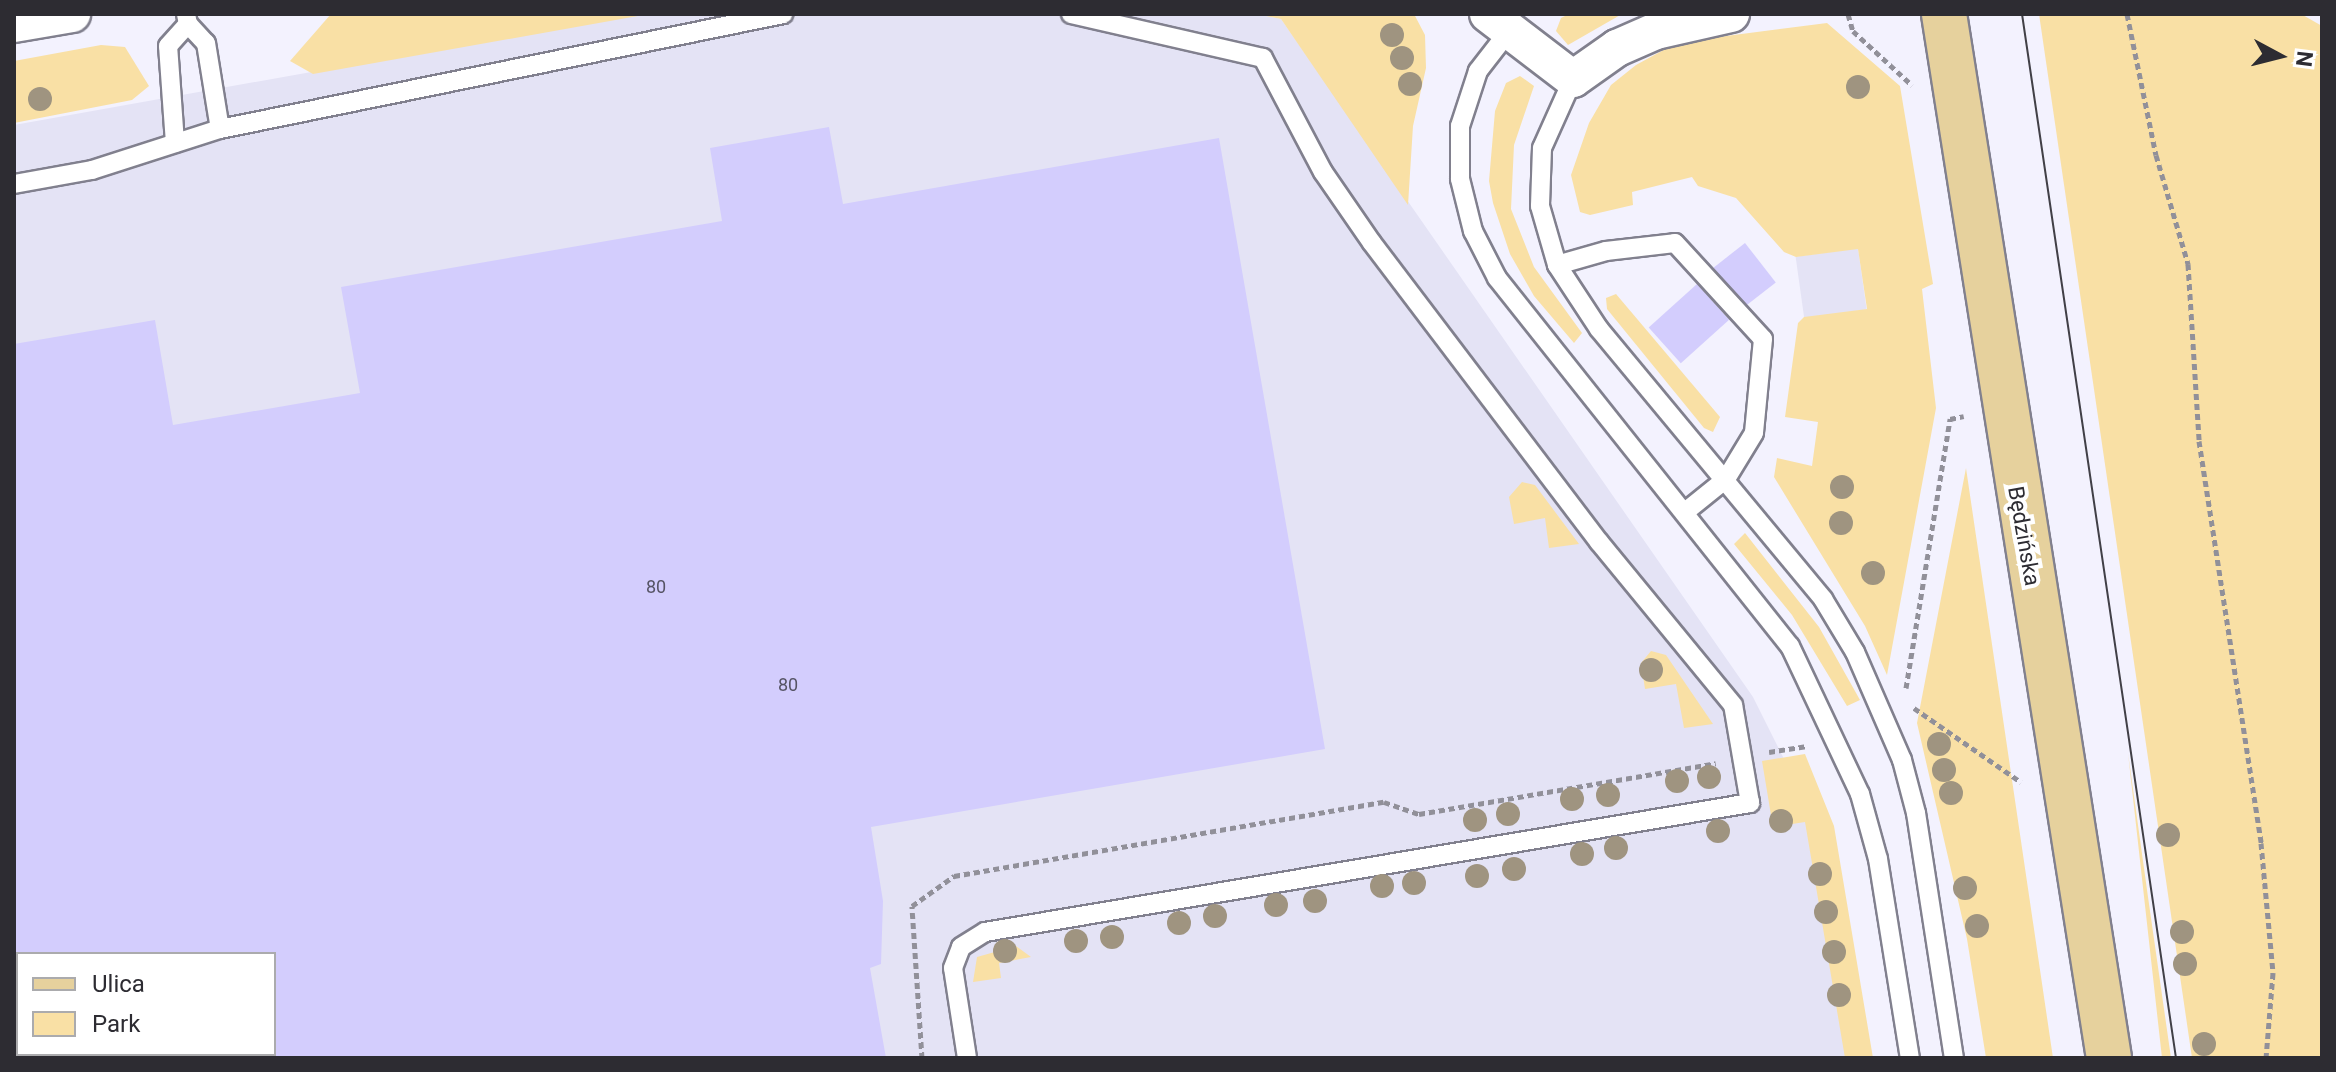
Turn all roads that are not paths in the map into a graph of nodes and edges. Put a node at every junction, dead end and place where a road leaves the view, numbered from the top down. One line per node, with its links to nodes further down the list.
1 (72, 14): 8 (street)
2 (783, 14): 10 (lane)
3 (1071, 14): 16 (lane)
4 (1731, 14): 9 (street)
5 (1944, 14): 19 (main road, Będzińska)
6 (187, 19): 10 (lane); 11 (lane)
7 (1507, 20): 9 (street); 15 (lane)
8 (14, 24)
9 (1573, 79): 13 (lane)
10 (220, 129): 11 (lane)
11 (175, 143): 12 (lane)
12 (14, 184)
13 (1557, 265): 14 (lane); 14 (lane)
14 (1726, 479): 15 (lane); 18 (lane)
15 (1685, 512): 17 (lane)
16 (967, 1058)
17 (1910, 1058)
18 (1954, 1058)
19 (2109, 1058)

